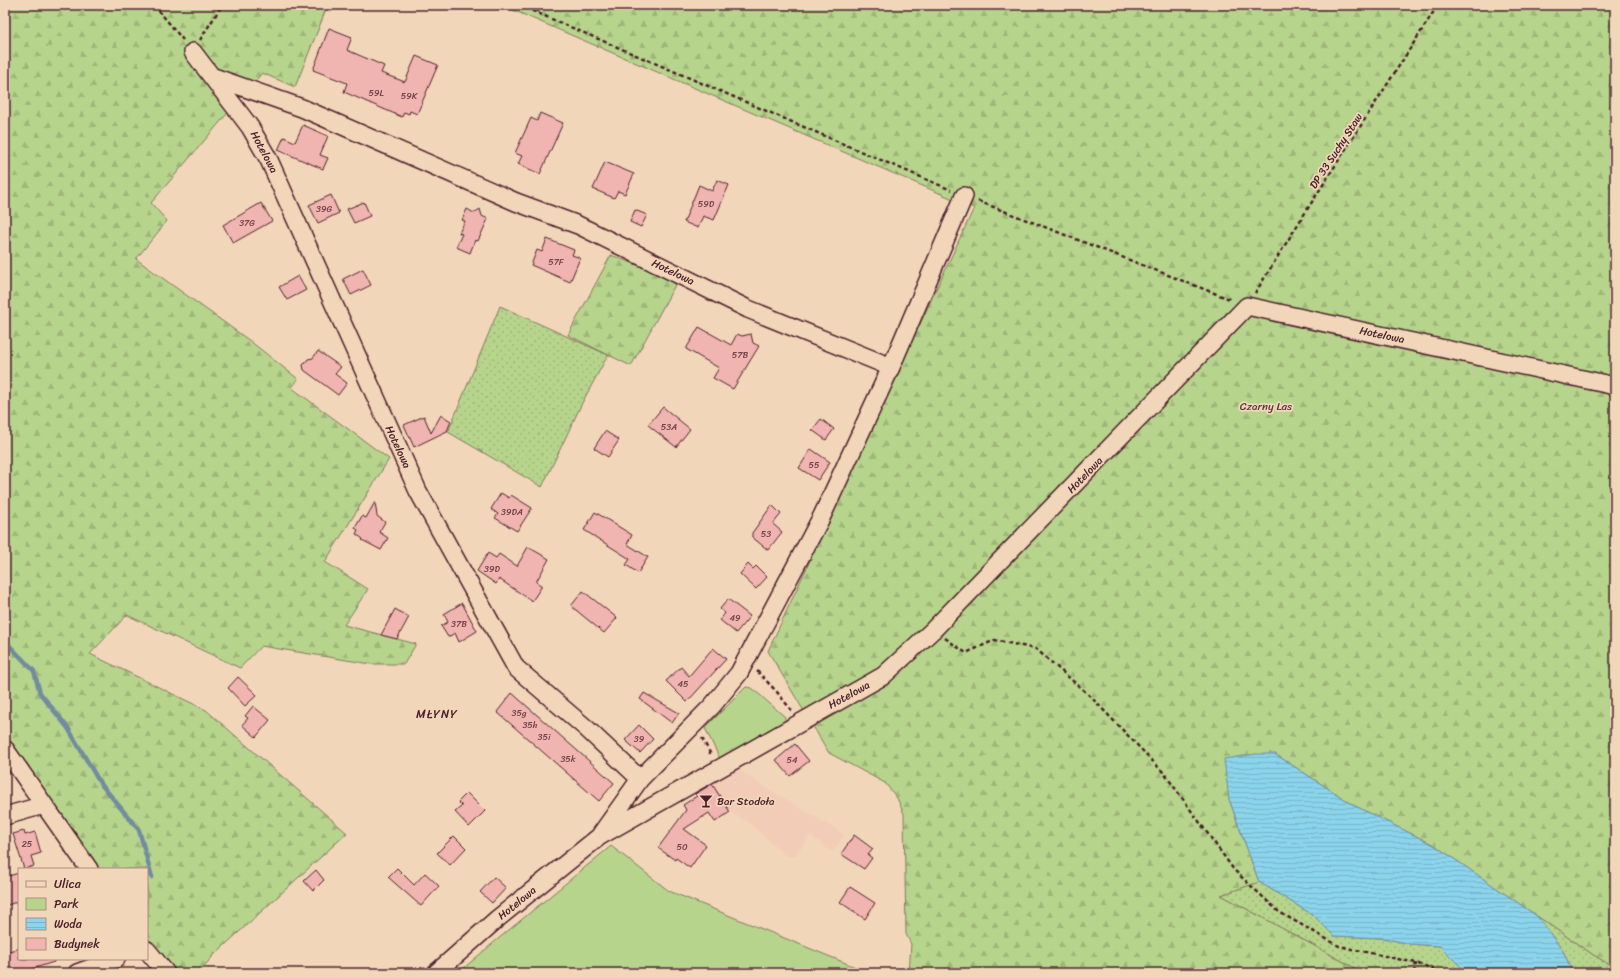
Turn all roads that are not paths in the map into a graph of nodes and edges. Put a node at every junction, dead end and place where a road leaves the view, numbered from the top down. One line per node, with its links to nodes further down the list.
1 (193, 52): 2 (street, Hotelowa)
2 (211, 76): 4 (street, Hotelowa); 7 (street, Hotelowa)
3 (964, 196): 4 (street, Hotelowa)
4 (891, 367): 7 (street, Hotelowa)
5 (1615, 386): 10 (street, Hotelowa)
6 (5, 749): 8 (street)
7 (640, 779): 10 (street, Hotelowa)
8 (44, 805): 9 (street); 11 (street)
9 (5, 816)
10 (600, 836): 16 (street, Hotelowa)
11 (88, 868)
12 (148, 951): 15 (street)
13 (113, 960): 14 (street)
14 (78, 973)
15 (166, 973)
16 (436, 973)

